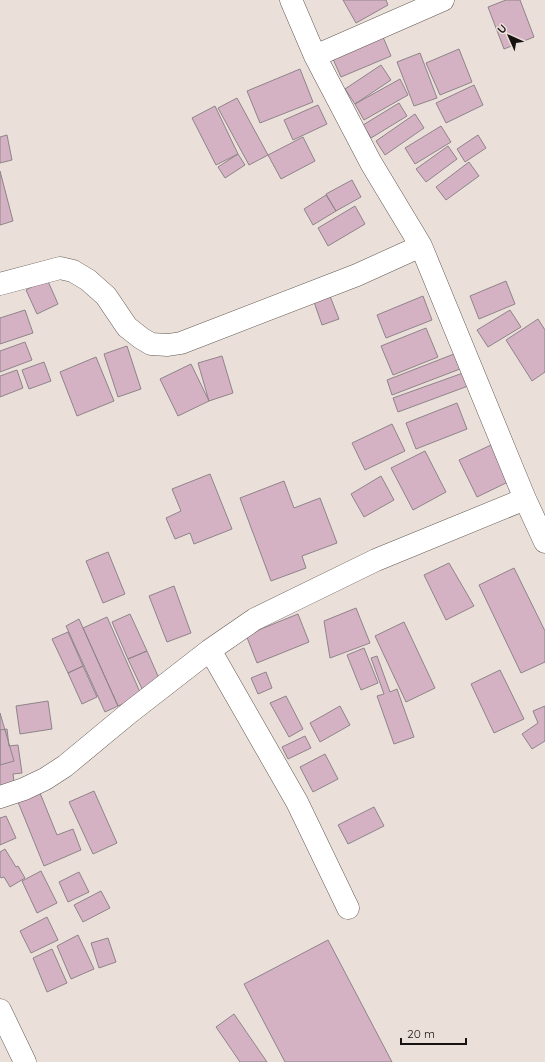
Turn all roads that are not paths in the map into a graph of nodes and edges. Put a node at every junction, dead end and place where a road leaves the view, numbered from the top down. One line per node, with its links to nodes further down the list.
1 (291, 0): 3 (street)
2 (443, 0): 3 (street)
3 (315, 56): 4 (street)
4 (421, 246): 5 (street); 6 (street)
5 (0, 284)
6 (525, 499): 7 (street); 8 (street)
7 (545, 542)
8 (210, 650): 9 (street); 10 (street)
9 (0, 797)
10 (348, 908)
11 (0, 1010): 12 (street)
12 (5, 1034): 13 (street)
13 (25, 1062)

